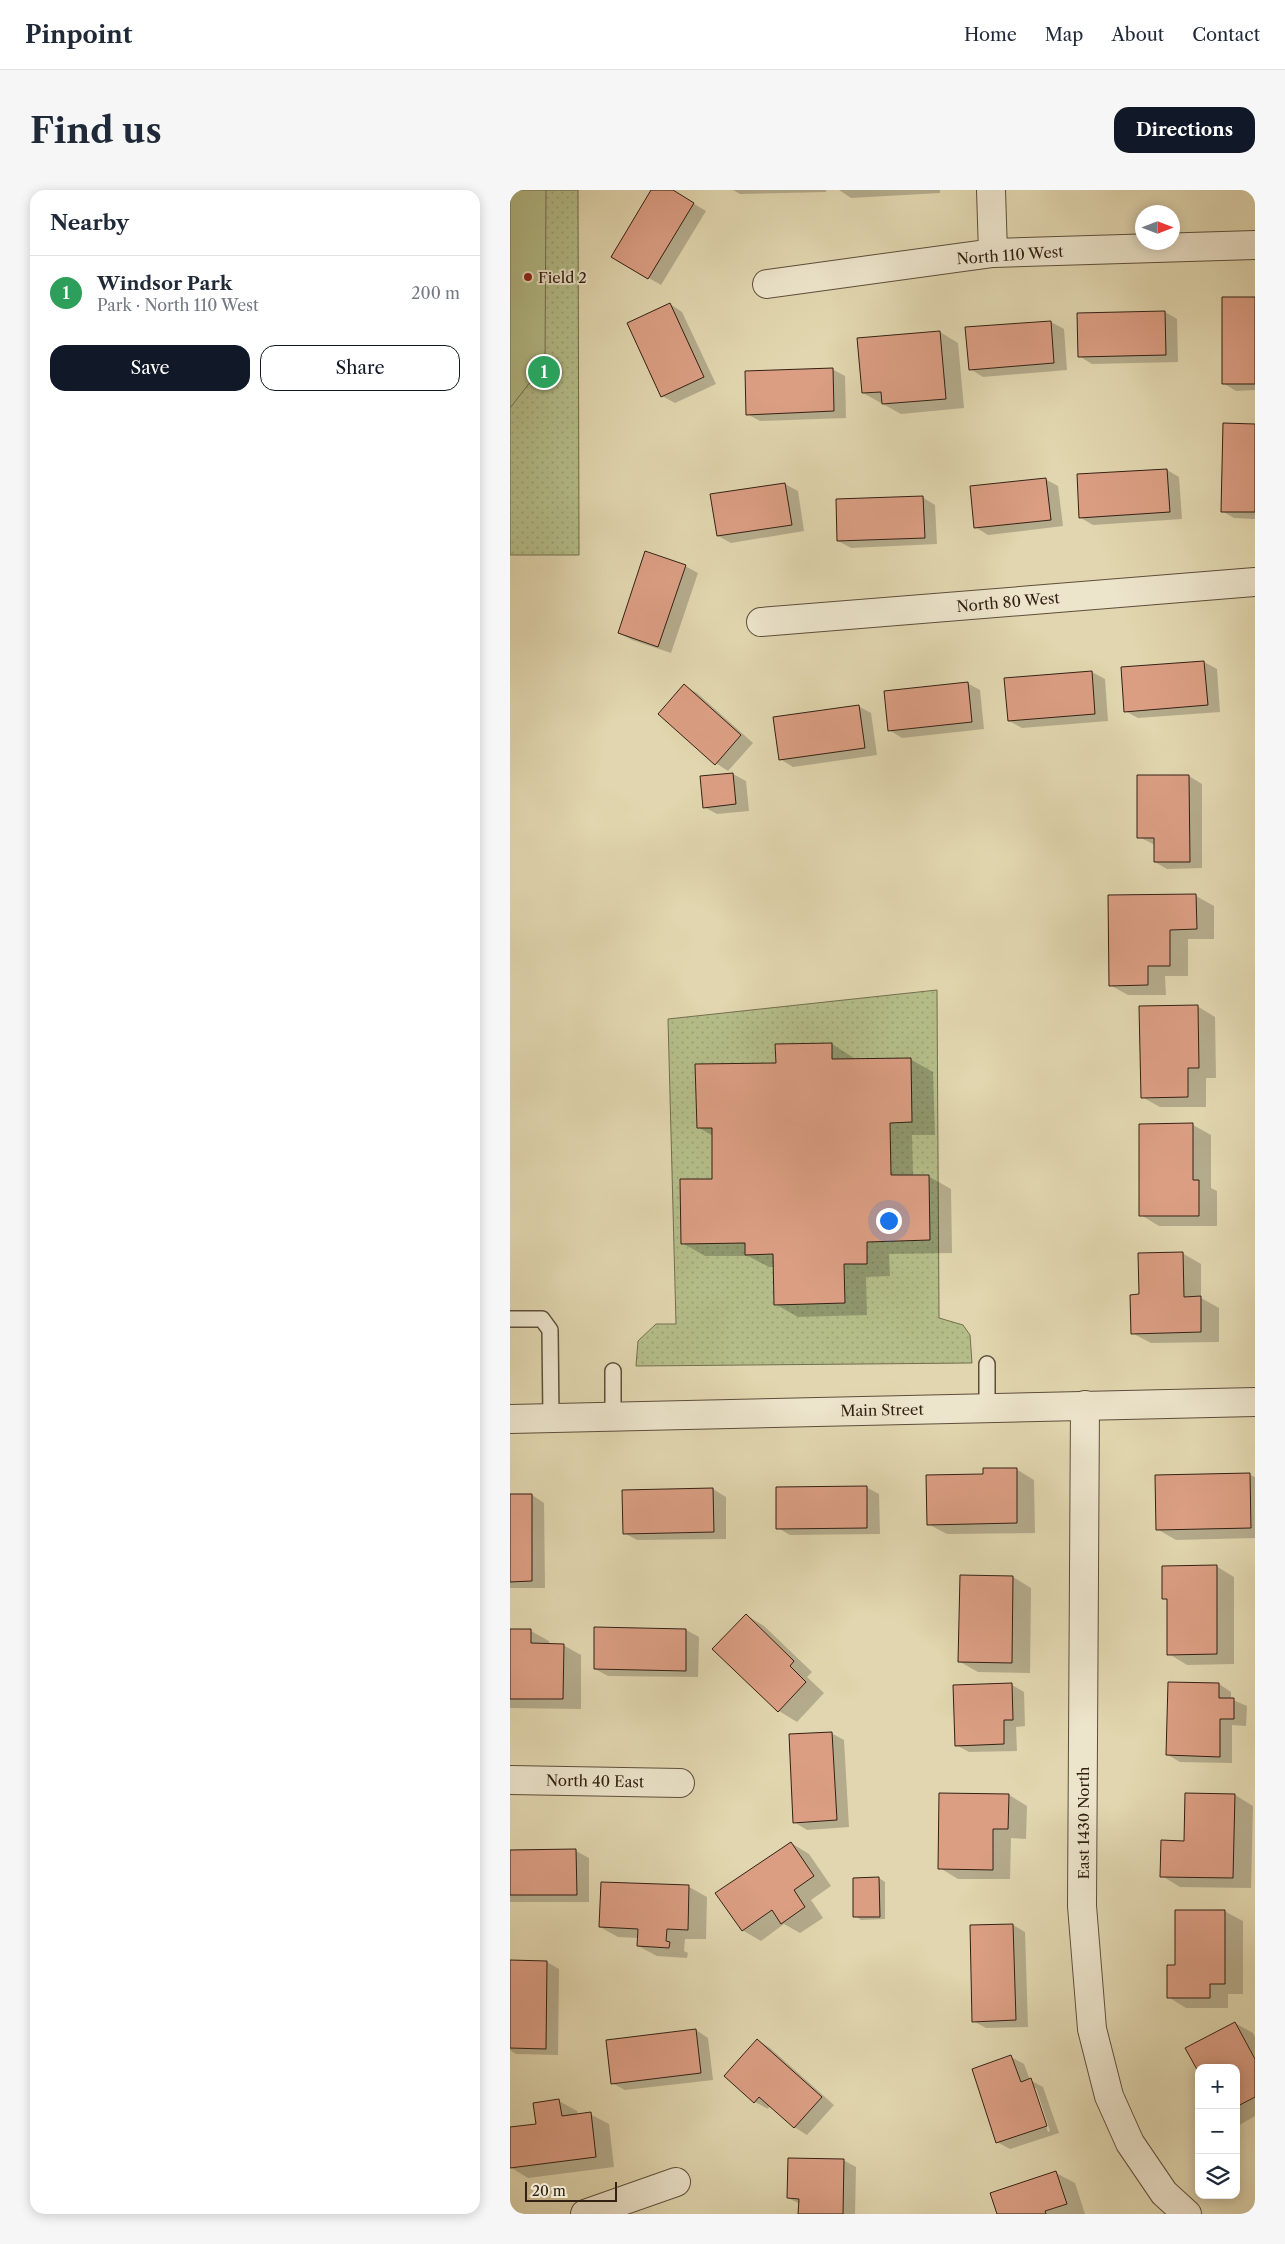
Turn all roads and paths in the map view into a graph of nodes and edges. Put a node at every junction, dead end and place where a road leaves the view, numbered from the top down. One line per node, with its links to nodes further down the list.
1 (992, 190): 3 (street)
2 (1255, 245): 3 (street, North 110 West)
3 (993, 253): 4 (street, North 110 West)
4 (767, 284)
5 (1255, 582): 6 (street, North 80 West)
6 (762, 622)
7 (510, 1319): 14 (lane)
8 (987, 1364): 12 (lane)
9 (613, 1371): 13 (lane)
10 (1255, 1402): 11 (street, Main Street)
11 (1085, 1405): 12 (street, Main Street); 20 (street, East 1430 North)
12 (988, 1407): 13 (street, Main Street)
13 (613, 1416): 14 (street, Main Street)
14 (551, 1418): 15 (street, Main Street)
15 (510, 1419)
16 (510, 1780): 17 (street, North 40 East)
17 (680, 1783)
18 (676, 2182): 19 (street)
19 (585, 2214)
20 (1187, 2214)

